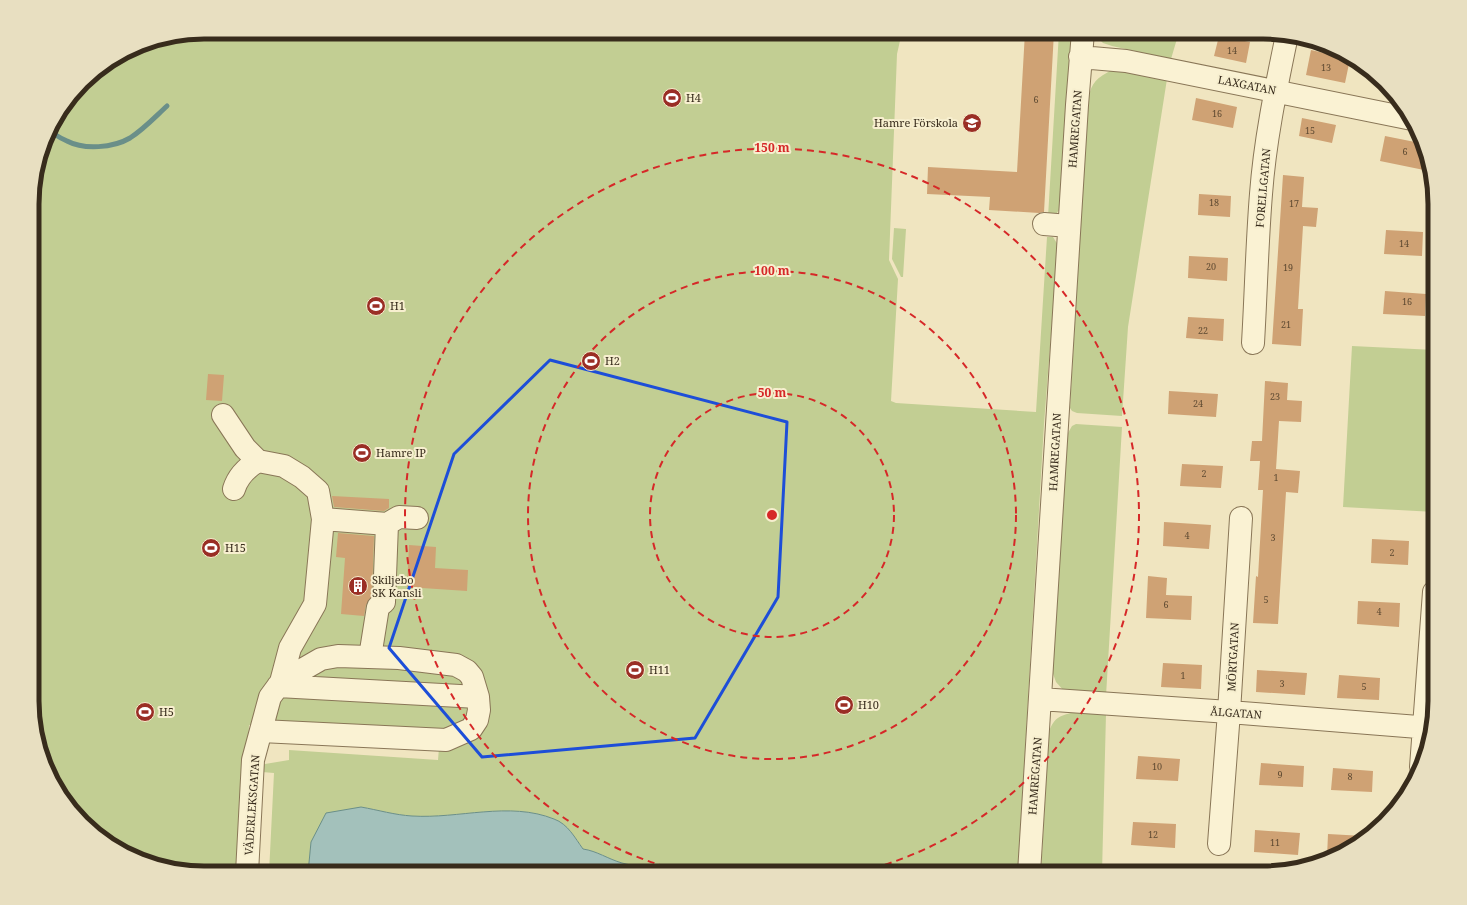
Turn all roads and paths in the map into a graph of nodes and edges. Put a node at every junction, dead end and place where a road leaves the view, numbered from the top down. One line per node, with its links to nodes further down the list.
1 (1082, 39): 3 (street, HAMREGATAN)
2 (1286, 40): 4 (street, FORELLGATAN)
3 (1080, 57): 4 (street, LAXGATAN); 7 (street, HAMREGATAN)
4 (1275, 91): 5 (street, LAXGATAN); 8 (street, FORELLGATAN)
5 (1403, 117)
6 (1044, 224): 7 (street)
7 (1069, 226): 19 (street, HAMREGATAN)
8 (1253, 343)
9 (222, 415): 10 (street)
10 (258, 461): 11 (street); 14 (street, VÄDERLEKSGATAN)
11 (234, 489)
12 (417, 518): 15 (street)
13 (1241, 518): 20 (street, MÖRTGATAN)
14 (323, 519): 15 (street); 17 (street, VÄDERLEKSGATAN)
15 (387, 524): 16 (street)
16 (370, 657): 17 (street); 18 (street)
17 (283, 681): 18 (street); 22 (street, VÄDERLEKSGATAN)
18 (478, 697): 22 (street)
19 (1040, 699): 20 (street, ÅLGATAN); 25 (street, HAMREGATAN)
20 (1230, 712): 21 (street, ÅLGATAN); 23 (street, MÖRTGATAN)
21 (1427, 727)
22 (261, 731): 24 (street, VÄDERLEKSGATAN)
23 (1219, 844)
24 (247, 866)
25 (1029, 866)

